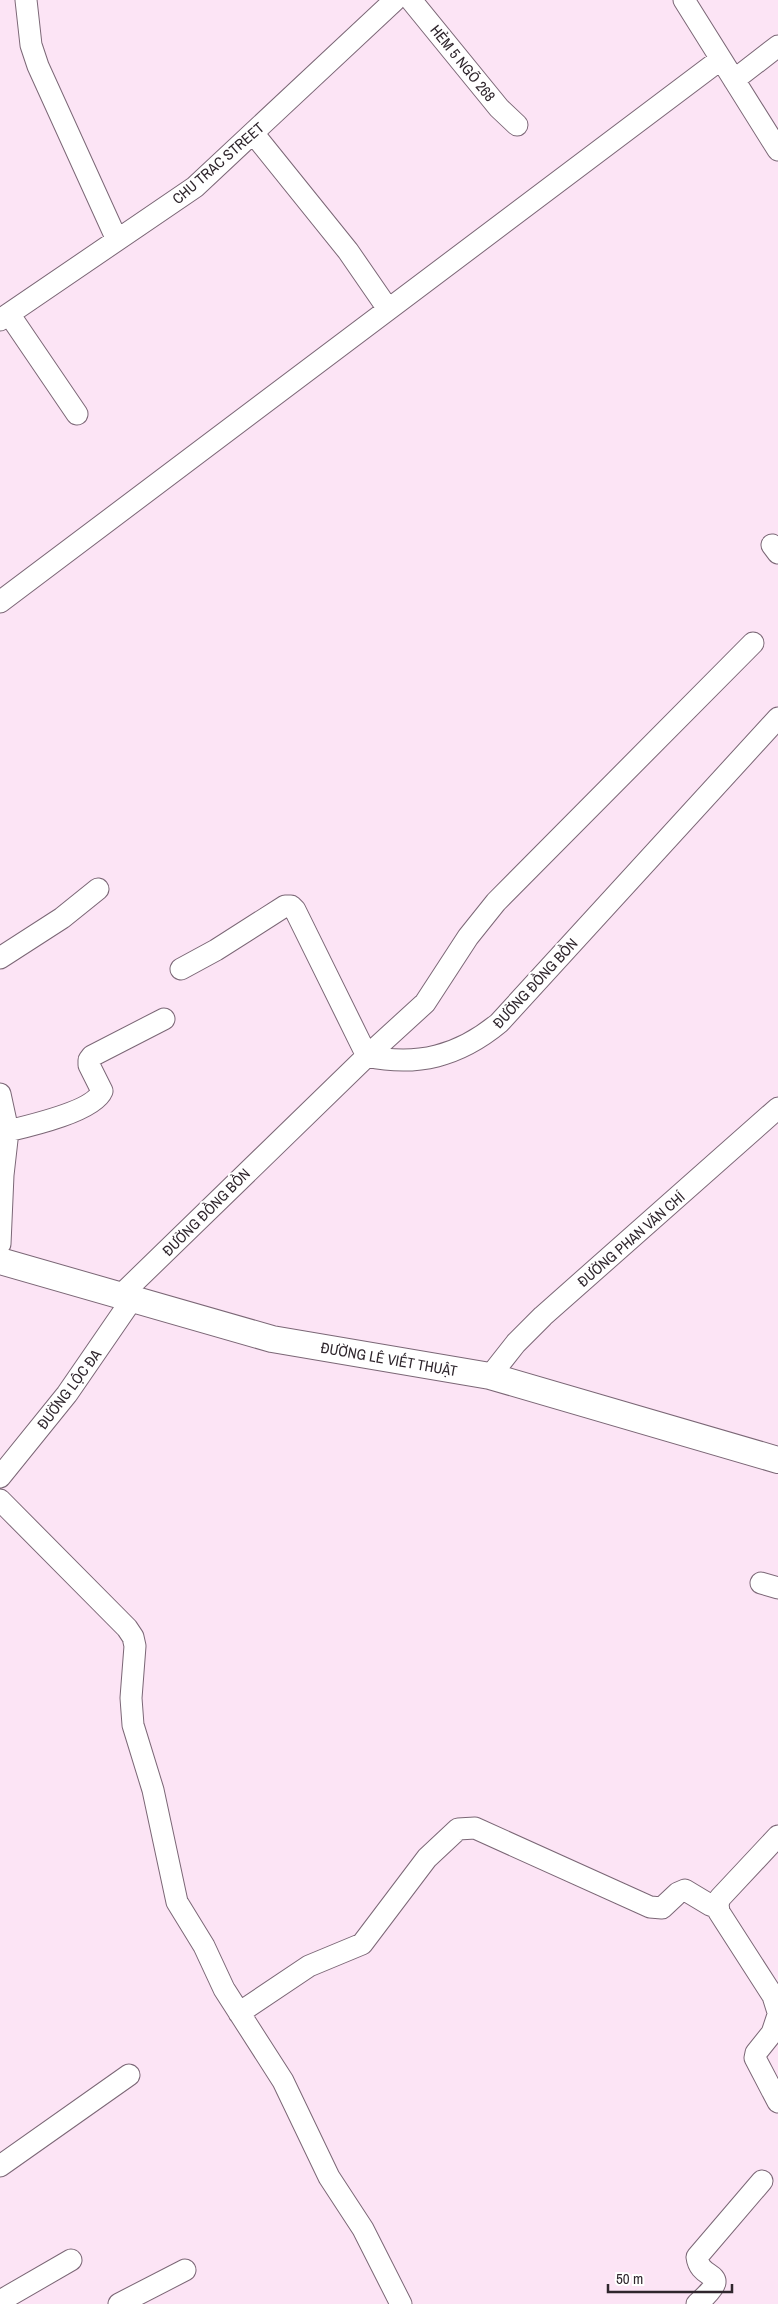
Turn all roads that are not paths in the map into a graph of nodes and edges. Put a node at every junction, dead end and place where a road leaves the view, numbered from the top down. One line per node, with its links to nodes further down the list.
1 (26, 0): 11 (street)
2 (394, 0): 9 (street, CHU TRAC STREET)
3 (411, 0): 8 (street, HẺM 5 NGÕ 268)
4 (684, 0): 6 (street)
5 (778, 46): 7 (street)
6 (721, 59): 7 (street); 12 (street)
7 (734, 80): 10 (street)
8 (517, 124)
9 (253, 133): 11 (street, CHU TRAC STREET); 12 (street)
10 (778, 150)
11 (117, 240): 13 (street, CHU TRAC STREET)
12 (388, 308): 15 (street)
13 (5, 317): 14 (street)
14 (77, 414)
15 (0, 602)
16 (753, 643): 22 (street)
17 (778, 718): 22 (street, ĐƯỜNG ĐỒNG BỒN)
18 (98, 889): 19 (street)
19 (0, 958)
20 (181, 969): 22 (street)
21 (164, 1019): 25 (street)
22 (367, 1056): 28 (street, ĐƯỜNG ĐỒNG BỒN)
23 (0, 1094): 25 (street)
24 (778, 1108): 29 (street, ĐƯỜNG PHAN VĂN CHÍ)
25 (8, 1131): 26 (street)
26 (0, 1244)
27 (0, 1261): 28 (main road, ĐƯỜNG LÊ VIẾT THUẬT)
28 (127, 1297): 29 (main road, ĐƯỜNG LÊ VIẾT THUẬT); 31 (street, ĐƯỜNG LỘC ĐA)
29 (490, 1376): 30 (main road, ĐƯỜNG LÊ VIẾT THUẬT)
30 (778, 1460)
31 (0, 1477)
32 (0, 1500): 35 (street)
33 (778, 1836): 34 (street)
34 (718, 1908): 35 (street); 36 (street)
35 (239, 2013): 45 (street)
36 (778, 2014): 38 (street)
37 (129, 2075): 39 (street)
38 (778, 2102)
39 (0, 2166)
40 (762, 2181): 46 (street)
41 (72, 2260): 43 (street)
42 (185, 2270): 44 (street)
43 (0, 2301)
44 (119, 2304)
45 (400, 2304)
46 (697, 2304)

